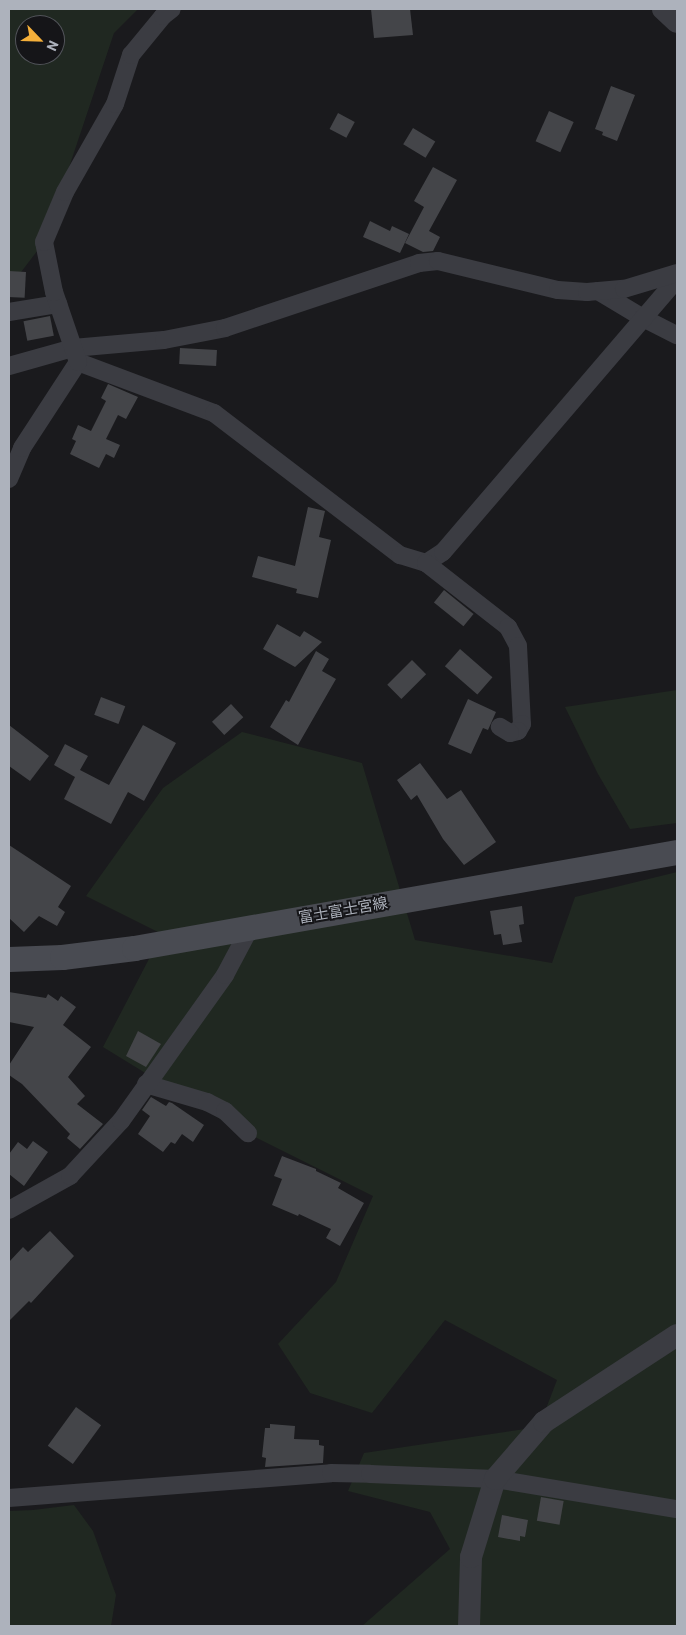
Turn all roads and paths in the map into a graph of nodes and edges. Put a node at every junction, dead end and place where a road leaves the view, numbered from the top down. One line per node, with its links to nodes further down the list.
1 (172, 9): 7 (street)
2 (663, 9): 3 (street)
3 (677, 22)
4 (677, 273): 6 (street)
5 (677, 279): 9 (street)
6 (598, 291): 9 (street); 11 (street)
7 (58, 304): 8 (street); 11 (street)
8 (9, 312)
9 (643, 318): 10 (street); 14 (street)
10 (677, 335)
11 (75, 355): 12 (street); 13 (street); 14 (street)
12 (9, 366)
13 (9, 479)
14 (426, 563): 15 (street)
15 (500, 727)
16 (677, 852): 17 (main road, 富士富士宮線)
17 (252, 926): 18 (main road, 富士富士宮線); 19 (street)
18 (9, 959)
19 (146, 1084): 20 (street); 21 (street)
20 (248, 1133)
21 (9, 1210)
22 (677, 1335): 23 (street)
23 (495, 1480): 24 (street); 25 (street); 26 (street)
24 (9, 1498)
25 (677, 1509)
26 (468, 1626)

